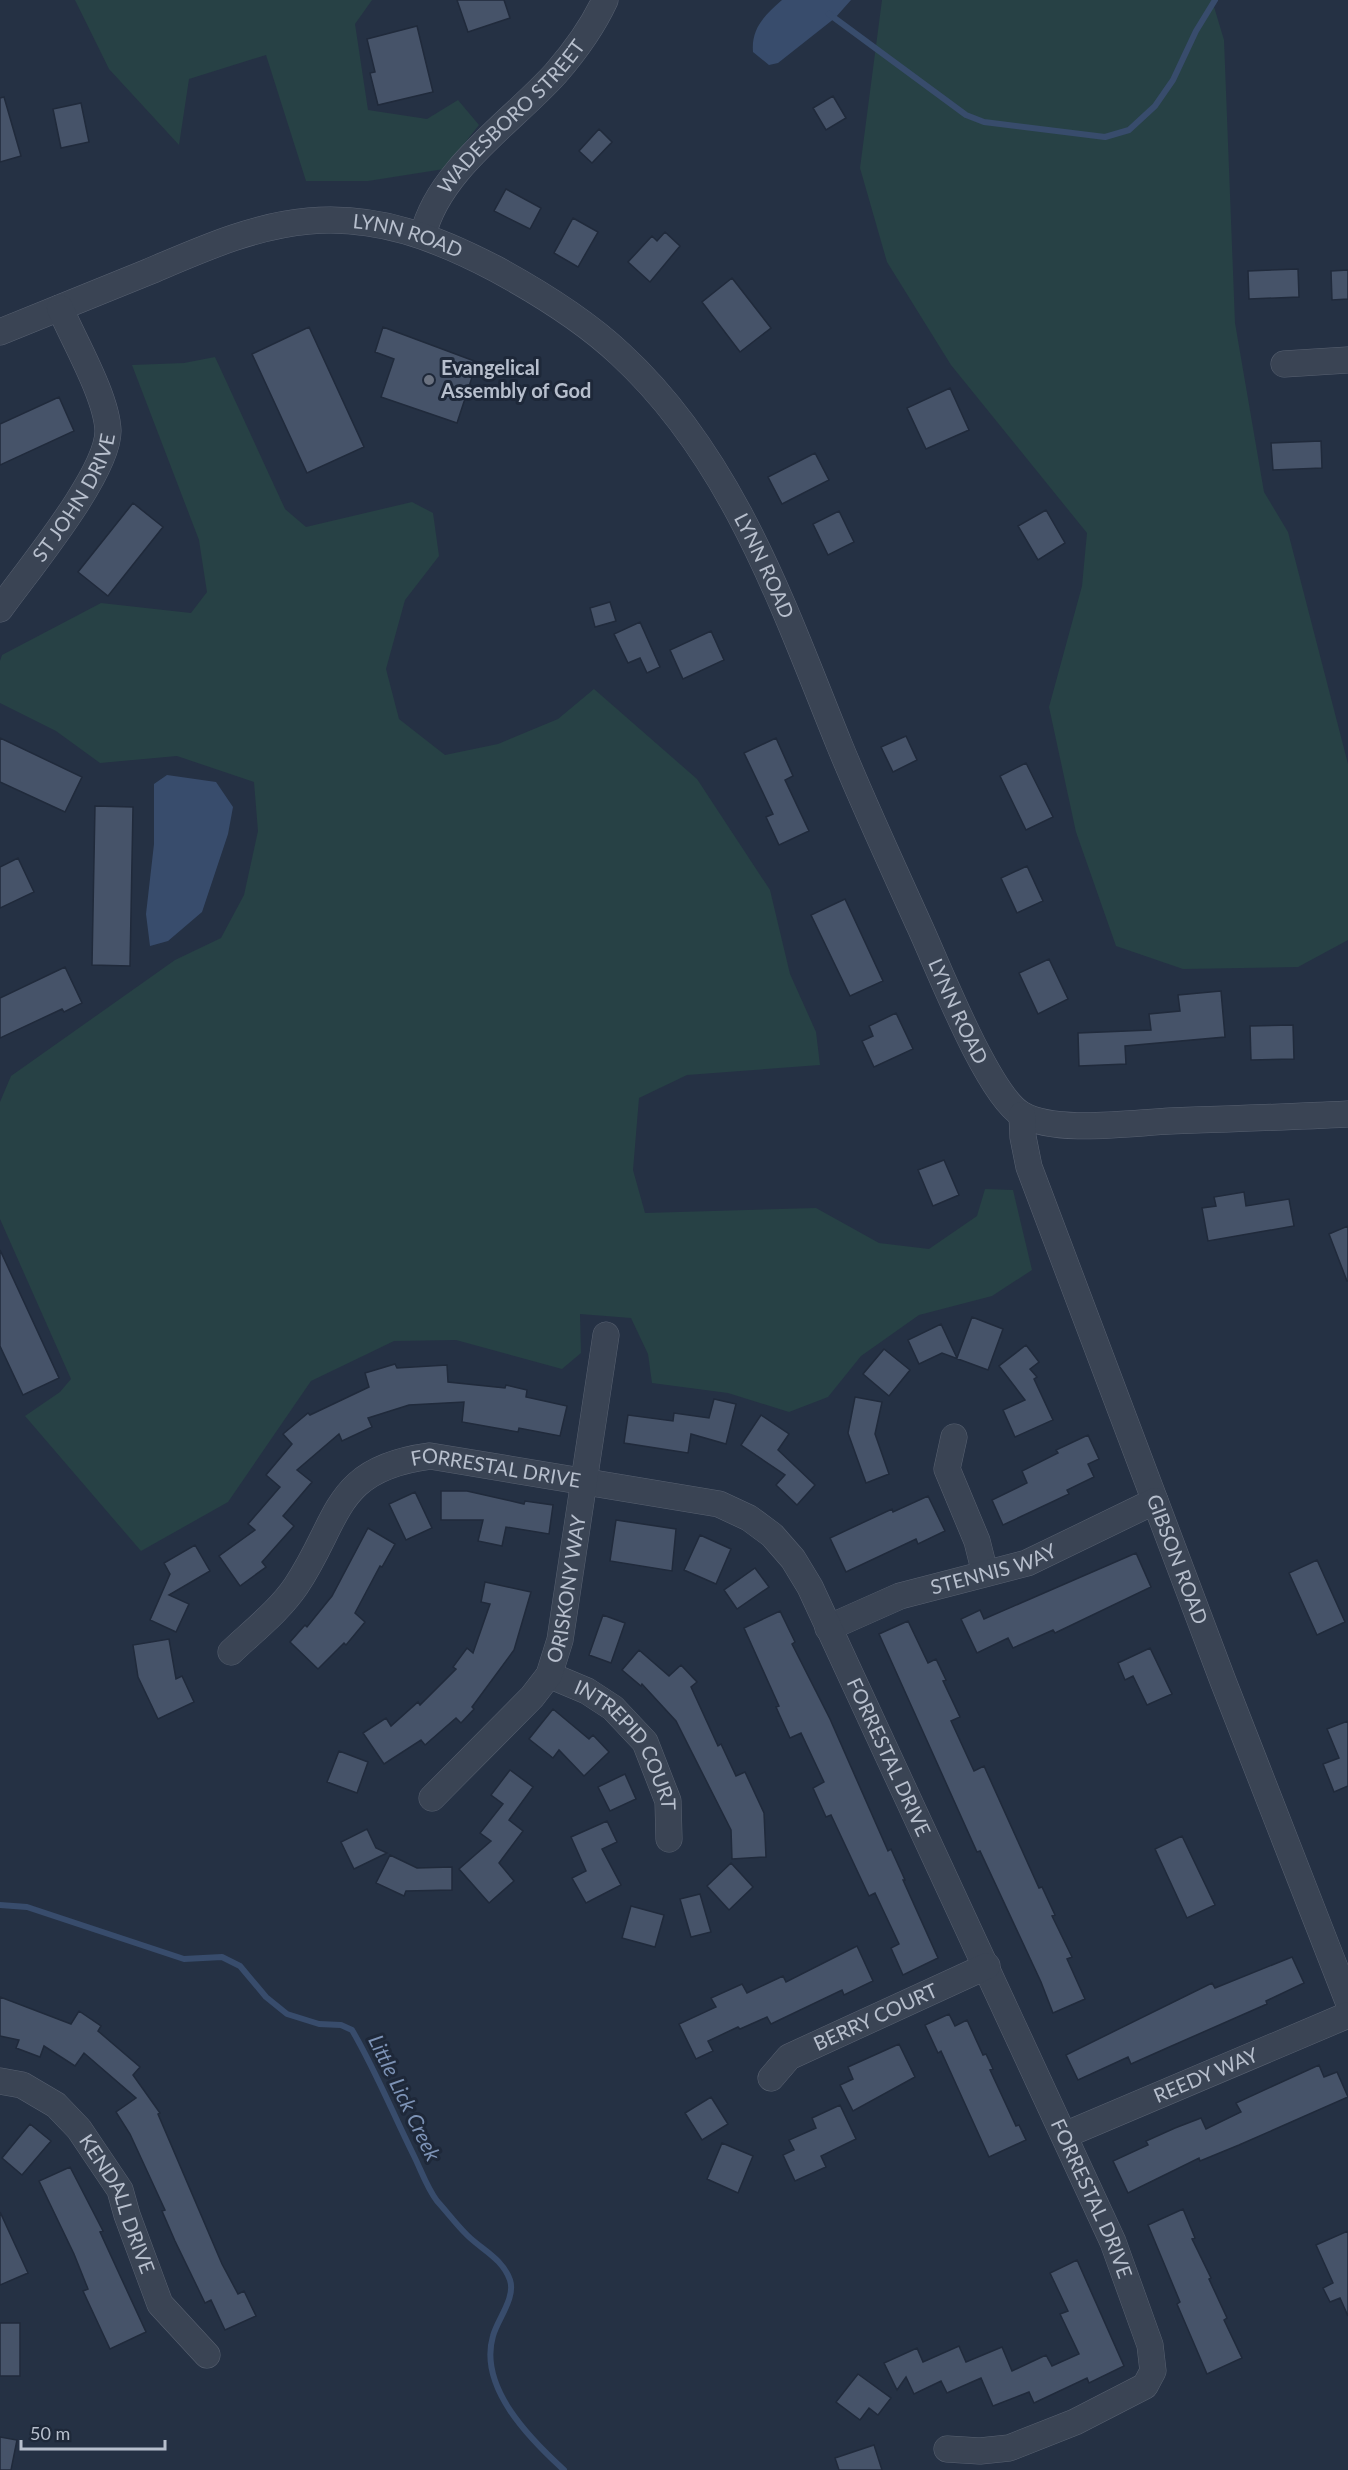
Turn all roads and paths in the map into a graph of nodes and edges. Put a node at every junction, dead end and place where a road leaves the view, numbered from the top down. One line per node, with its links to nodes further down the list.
1 (605, 0): 2 (street, WADESBORO STREET)
2 (423, 236): 3 (street, LYNN ROAD); 9 (street, LYNN ROAD)
3 (60, 308): 4 (street, LYNN ROAD); 7 (street, ST JOHN DRIVE)
4 (0, 332)
5 (1348, 360): 6 (street)
6 (1284, 364)
7 (0, 609)
8 (1348, 1114): 9 (street)
9 (1023, 1115): 13 (street, GIBSON ROAD)
10 (606, 1335): 12 (street, ORISKONY WAY)
11 (954, 1437): 14 (street)
12 (585, 1480): 15 (street, FORRESTAL DRIVE); 16 (street, FORRESTAL DRIVE); 17 (street, ORISKONY WAY)
13 (1155, 1501): 14 (street, STENNIS WAY); 21 (street, GIBSON ROAD)
14 (985, 1573): 15 (street, STENNIS WAY)
15 (828, 1628): 20 (street, FORRESTAL DRIVE)
16 (231, 1652)
17 (549, 1675): 18 (street, ORISKONY WAY); 19 (street, INTREPID COURT)
18 (432, 1798)
19 (669, 1839)
20 (987, 1966): 23 (street, BERRY COURT); 25 (street, FORRESTAL DRIVE)
21 (1348, 2001)
22 (1348, 2015): 25 (street, REEDY WAY)
23 (771, 2078)
24 (0, 2081): 26 (street, KENDALL DRIVE)
25 (1065, 2135): 27 (street, FORRESTAL DRIVE)
26 (207, 2355)
27 (947, 2449)

